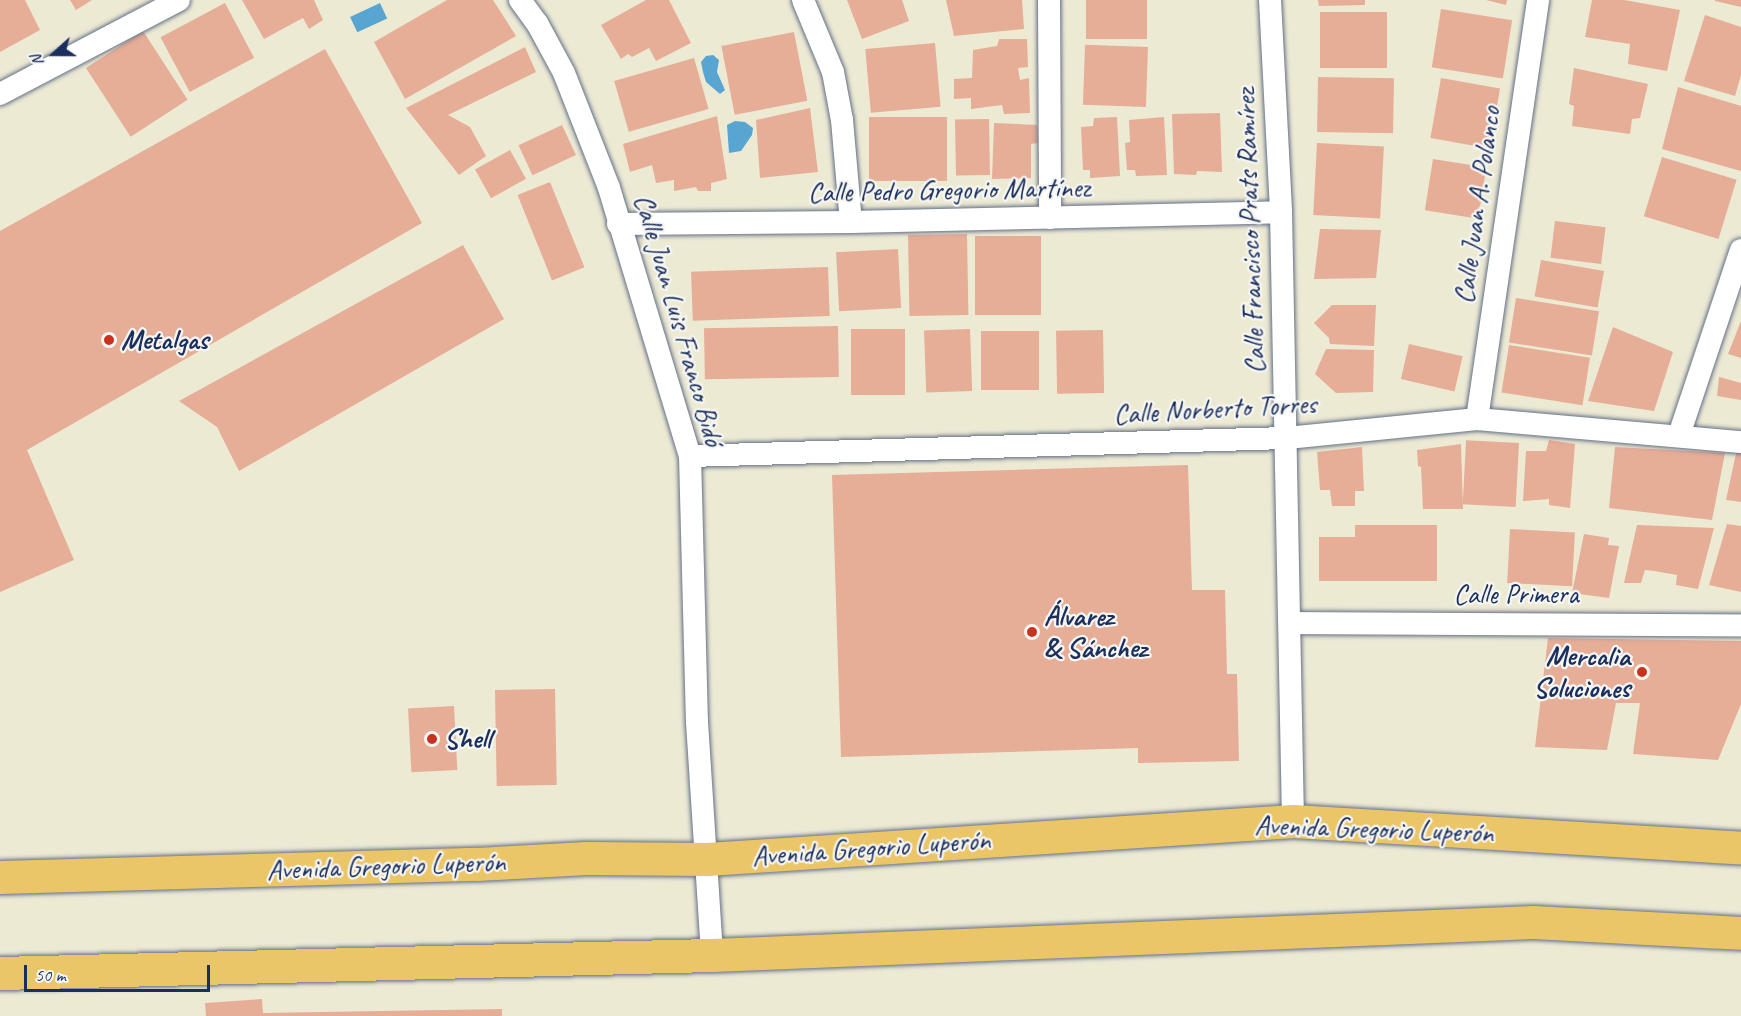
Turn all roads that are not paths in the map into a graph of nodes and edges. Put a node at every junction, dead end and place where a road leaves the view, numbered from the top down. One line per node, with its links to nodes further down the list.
1 (179, 0): 7 (street)
2 (520, 0): 11 (street, Calle Juan Luis Franco Bidó)
3 (803, 0): 10 (street)
4 (1049, 0): 9 (street)
5 (1270, 0): 8 (street, Calle Francisco Prats Ramírez)
6 (1538, 0): 13 (street, Calle Juan A. Polanco)
7 (0, 94)
8 (1281, 212): 9 (street, Calle Pedro Gregorio Martínez); 15 (street, Calle Francisco Prats Ramírez)
9 (1050, 218): 10 (street, Calle Pedro Gregorio Martínez)
10 (851, 222): 11 (street, Calle Pedro Gregorio Martínez)
11 (618, 224): 17 (street, Calle Juan Luis Franco Bidó)
12 (1741, 250): 14 (street)
13 (1477, 420): 14 (street, Calle Norberto Torres); 15 (street, Calle Norberto Torres)
14 (1679, 435): 16 (street, Calle Norberto Torres)
15 (1287, 438): 17 (street, Calle Norberto Torres); 18 (street, Calle Francisco Prats Ramírez)
16 (1741, 442)
17 (690, 456): 22 (street, Calle Juan Luis Franco Bidó)
18 (1291, 623): 19 (street, Calle Primera); 20 (street, Calle Francisco Prats Ramírez)
19 (1741, 625)
20 (1293, 821): 21 (main road, Avenida Gregorio Luperón); 22 (main road, Avenida Gregorio Luperón)
21 (1741, 848)
22 (707, 858): 23 (main road, Avenida Gregorio Luperón); 25 (street, Calle Juan Luis Franco Bidó)
23 (0, 877)
24 (1741, 933): 25 (main road)
25 (712, 955): 26 (main road)
26 (0, 973)

